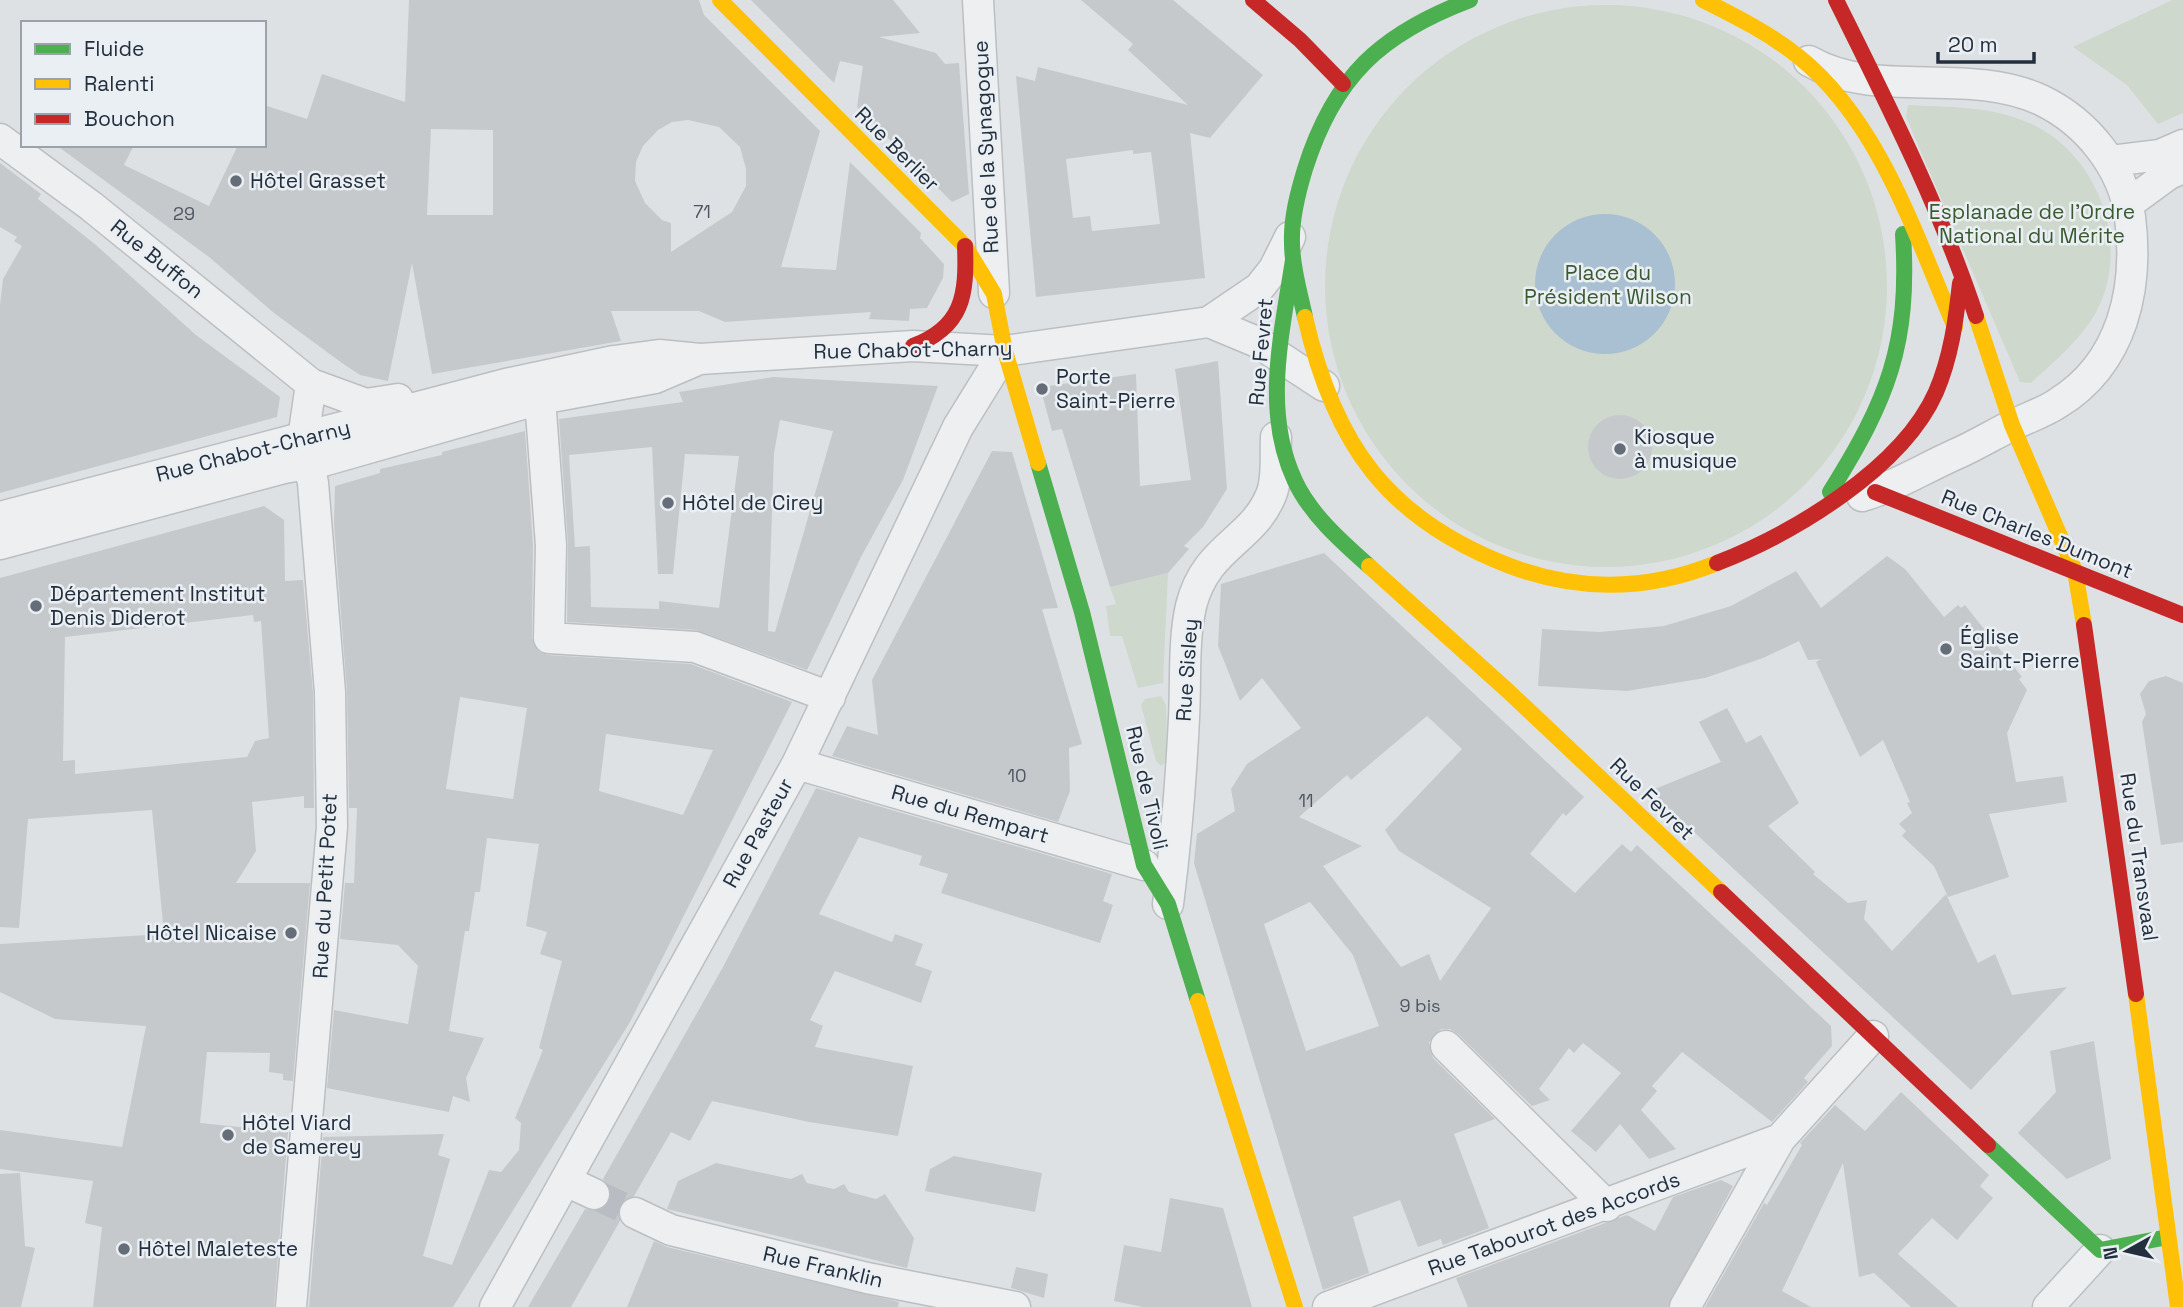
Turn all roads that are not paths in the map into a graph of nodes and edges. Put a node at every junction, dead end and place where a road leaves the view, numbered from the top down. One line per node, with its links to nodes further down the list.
1 (720, 0): 16 (main road, Rue Berlier)
2 (978, 0): 19 (street, Rue de la Synagogue)
3 (1253, 0): 9 (main road)
4 (1470, 0): 9 (main road)
5 (1703, 0): 7 (main road)
6 (1836, 0): 8 (main road)
7 (1807, 60): 8 (street); 14 (main road)
8 (1874, 79): 12 (street); 18 (main road)
9 (1343, 84): 17 (main road)
10 (0, 139): 26 (street, Rue Buffon)
11 (2183, 145): 12 (street)
12 (2111, 161): 15 (street)
13 (2183, 168): 15 (street)
14 (1889, 181): 21 (main road); 34 (main road)
15 (2128, 204): 31 (street)
16 (965, 247): 19 (main road, Rue Berlier); 22 (main road)
17 (1292, 247): 20 (street, Rue Chabot-Charny); 24 (main road, Rue Fevret); 28 (main road)
18 (1961, 271): 21 (main road); 31 (main road)
19 (994, 294): 23 (main road, Rue Berlier)
20 (1209, 322): 23 (street, Rue Chabot-Charny); 24 (street)
21 (1956, 330): 31 (main road); 34 (main road)
22 (913, 346): 23 (street, Rue Chabot-Charny); 25 (street, Rue Chabot-Charny)
23 (1005, 351): 39 (street, Rue Pasteur); 41 (main road, Rue de Tivoli)
24 (1278, 357): 28 (street); 30 (main road, Rue Fevret)
25 (700, 359): 27 (street, Rue Chabot-Charny); 29 (street, Rue Chabot-Charny)
26 (311, 384): 27 (street, Rue Buffon); 32 (street)
27 (506, 384): 32 (street, Rue Chabot-Charny)
28 (1324, 386): 34 (main road)
29 (543, 407): 32 (street, Rue Chabot-Charny); 39 (street)
30 (1277, 422): 42 (street, Rue Sisley); 43 (main road, Rue Fevret)
31 (2012, 425): 33 (street); 37 (main road, Rue du Transvaal)
32 (306, 452): 35 (street, Rue Chabot-Charny); 36 (street, Rue Chabot-Charny); 52 (street, Rue du Petit Potet)
33 (1875, 492): 34 (street); 37 (main road, Rue Charles Dumont)
34 (1821, 507)
35 (0, 517)
36 (0, 544)
37 (2075, 570): 38 (main road, Rue Charles Dumont); 50 (main road, Rue du Transvaal)
38 (2183, 615)
39 (818, 691): 40 (street, Rue Pasteur)
40 (797, 764): 41 (street, Rue du Rempart); 46 (street, Rue Pasteur)
41 (1144, 865): 42 (main road, Rue de Tivoli)
42 (1168, 904): 55 (main road, Rue de Tivoli)
43 (1873, 1037): 45 (street); 51 (main road, Rue Fevret)
44 (1446, 1045): 48 (street)
45 (1780, 1139): 48 (street, Rue Tabourot des Accords); 57 (street)
46 (566, 1181): 47 (street); 53 (street, Rue Pasteur)
47 (594, 1194)
48 (1607, 1206): 56 (street, Rue Tabourot des Accords)
49 (635, 1213): 54 (street, Rue Franklin)
50 (2176, 1236): 51 (main road); 59 (main road, Rue du Transvaal)
51 (2100, 1250): 58 (street)
52 (291, 1307)
53 (495, 1307)
54 (1015, 1307)
55 (1295, 1307)
56 (1328, 1307)
57 (1685, 1307)
58 (2048, 1307)
59 (2178, 1307)

